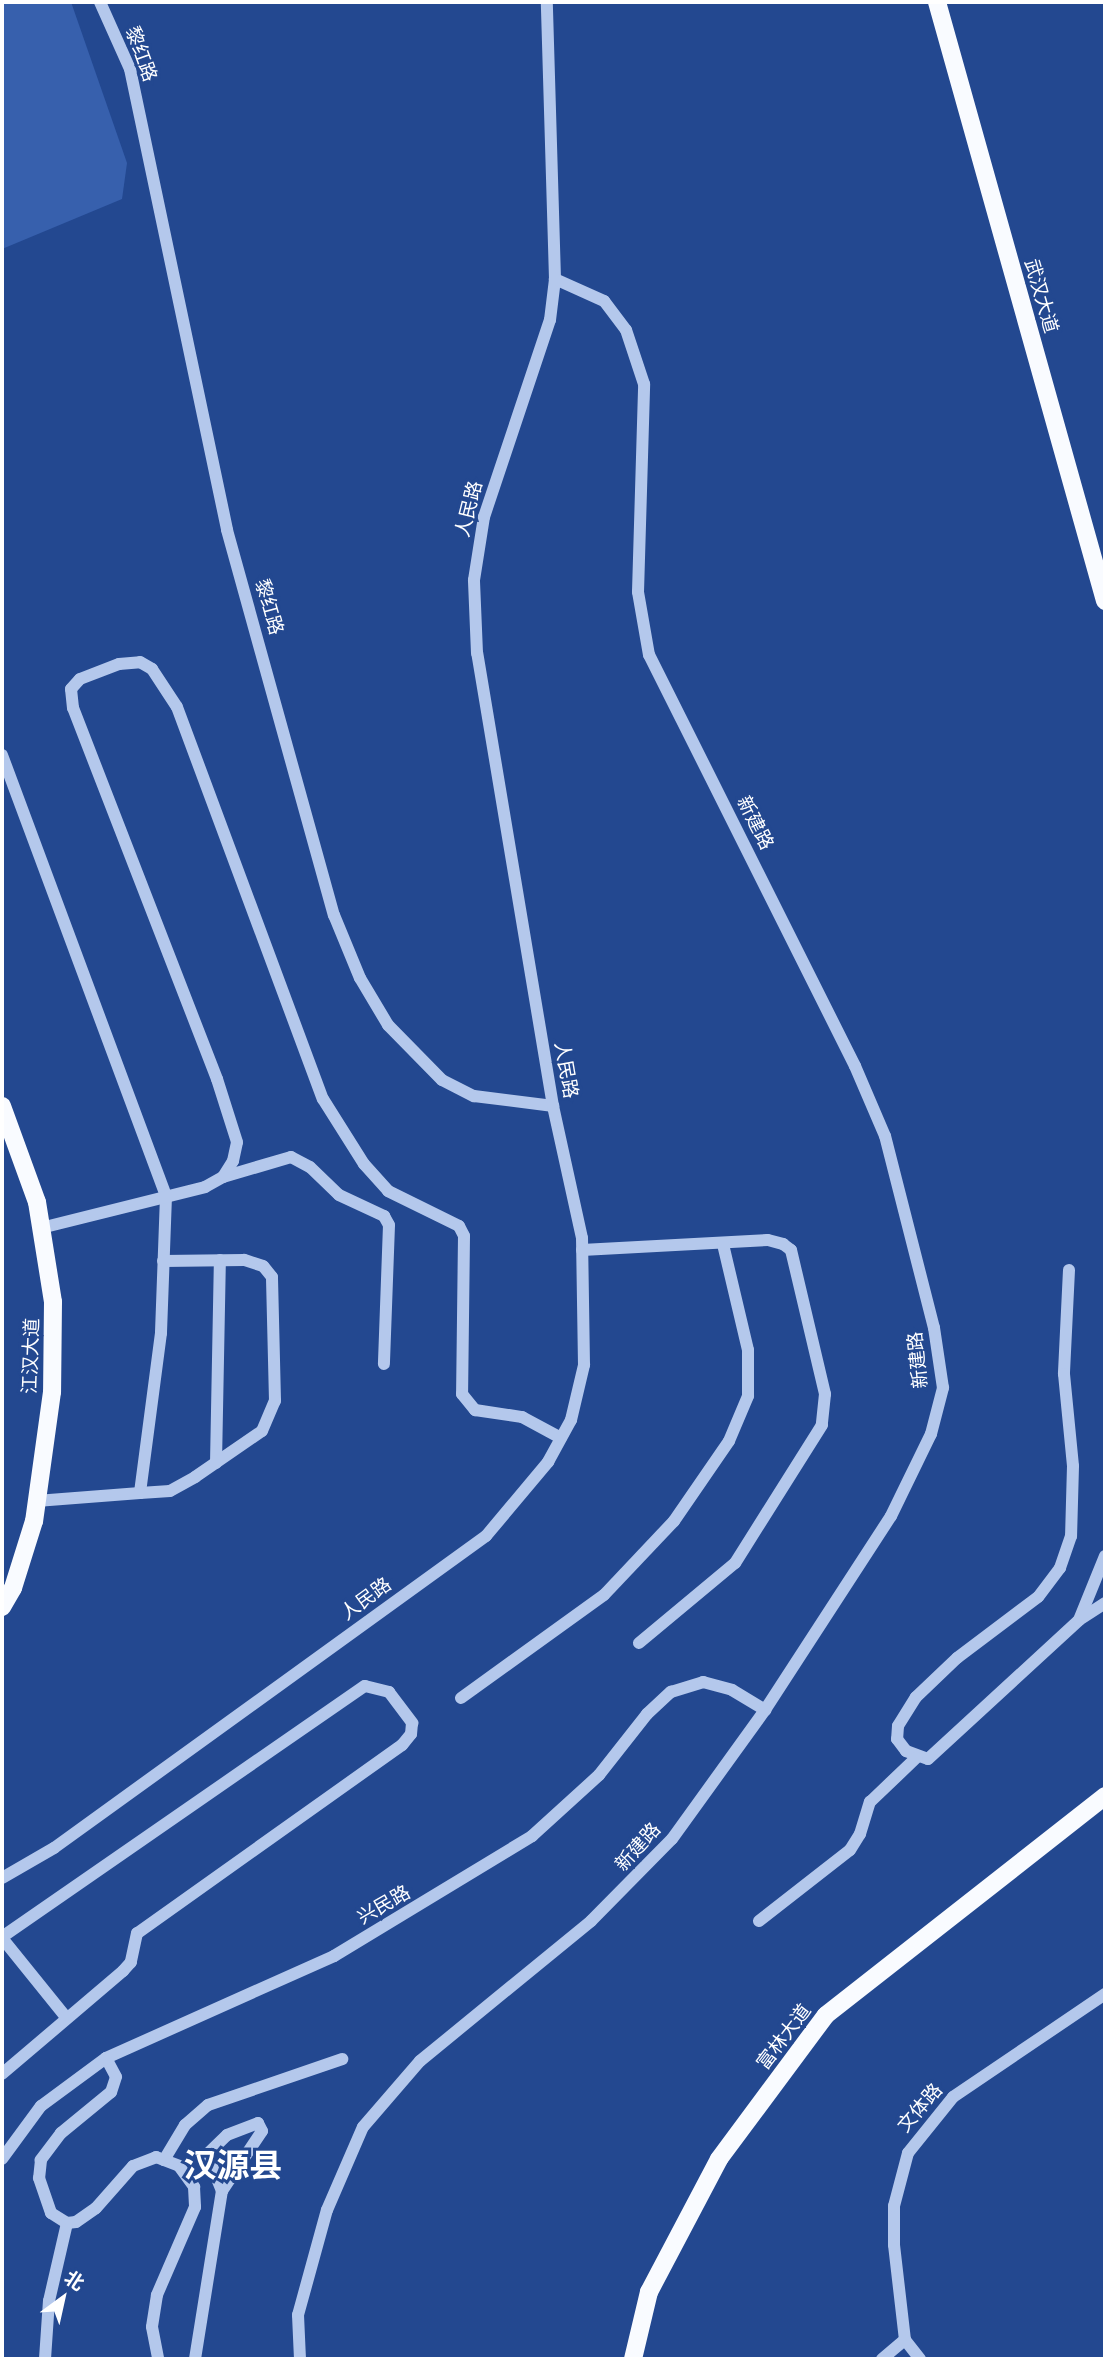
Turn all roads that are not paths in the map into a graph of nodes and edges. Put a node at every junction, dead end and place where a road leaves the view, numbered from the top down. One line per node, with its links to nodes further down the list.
1 (100, 2): 8 (street, 黎红路)
2 (547, 2): 4 (street, 人民路)
3 (937, 2): 5 (main road, 武汉大道)
4 (555, 279): 8 (street, 人民路); 28 (street, 新建路)
5 (1105, 601)
6 (2, 755): 10 (street)
7 (2, 1106): 11 (main road, 江汉大道)
8 (553, 1106): 13 (street, 人民路)
9 (223, 1177): 10 (street); 17 (street); 18 (street)
10 (166, 1196): 11 (street); 15 (street)
11 (41, 1227): 21 (main road, 江汉大道)
12 (723, 1244): 13 (street); 26 (street); 27 (street)
13 (582, 1250): 18 (street, 人民路)
14 (220, 1259): 15 (street); 19 (street); 19 (street)
15 (163, 1261): 20 (street)
16 (1069, 1270): 29 (street)
17 (384, 1364)
18 (561, 1438): 31 (street, 人民路)
19 (216, 1463): 20 (street)
20 (140, 1493): 21 (street)
21 (36, 1501): 24 (main road, 江汉大道)
22 (1105, 1556): 25 (street)
23 (1105, 1603): 25 (street)
24 (2, 1607)
25 (1079, 1620): 29 (street)
26 (639, 1643)
27 (461, 1698)
28 (765, 1710): 36 (street, 兴民路); 47 (street, 新建路)
29 (916, 1758): 32 (street)
30 (1105, 1796): 48 (main road, 富林大道)
31 (2, 1878)
32 (758, 1921)
33 (2, 1938): 35 (street); 35 (street)
34 (1105, 1994): 43 (street, 文体路)
35 (65, 2016): 38 (street)
36 (106, 2058): 39 (street, 兴民路); 42 (street)
37 (342, 2059): 40 (street)
38 (2, 2074)
39 (2, 2159)
40 (164, 2160): 42 (street); 45 (street)
41 (222, 2190): 41 (street); 46 (street)
42 (67, 2223): 44 (street)
43 (905, 2340): 49 (street); 50 (street)
44 (45, 2359)
45 (158, 2359)
46 (195, 2359)
47 (300, 2359)
48 (633, 2359)
49 (882, 2359)
50 (920, 2359)

